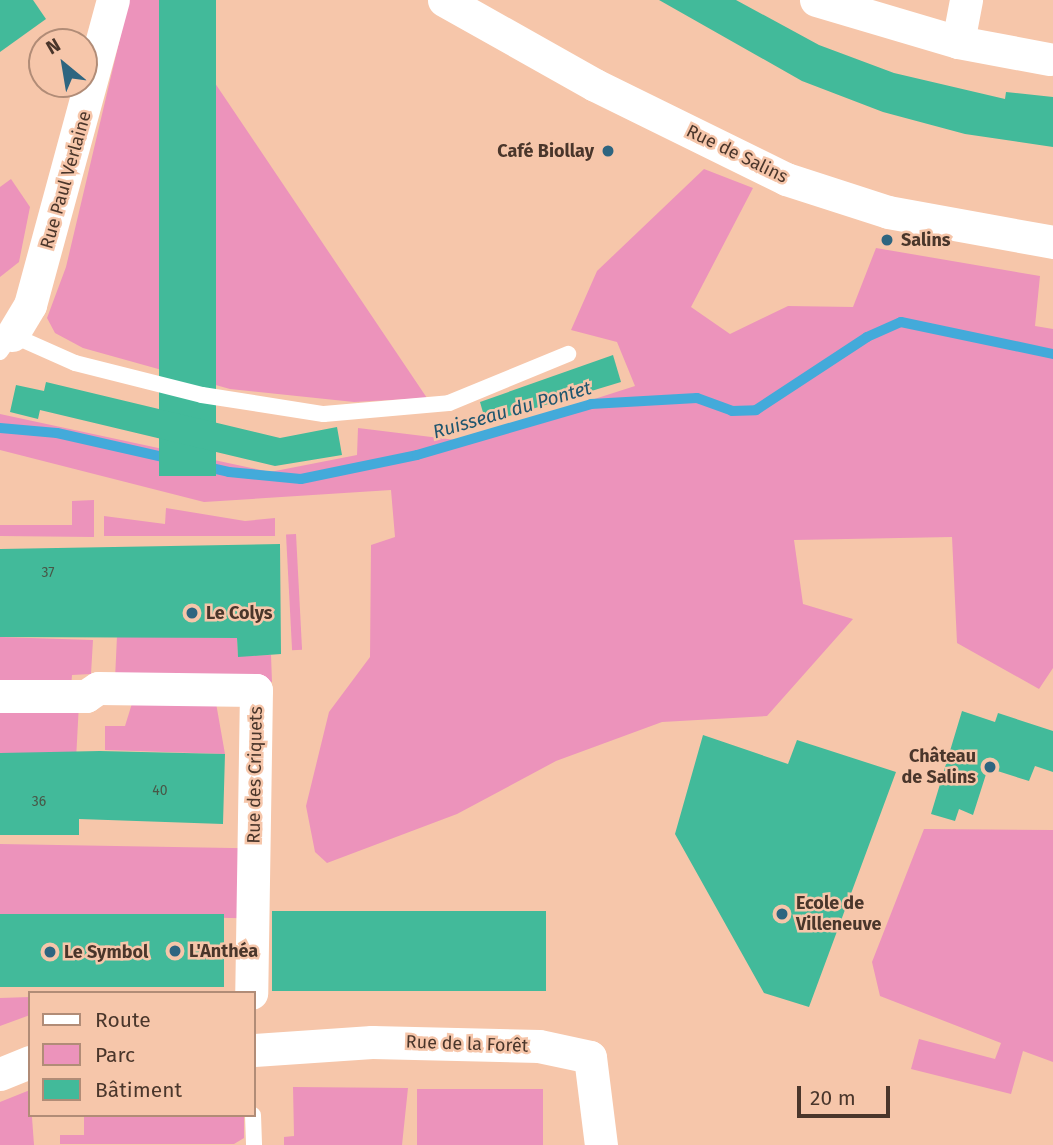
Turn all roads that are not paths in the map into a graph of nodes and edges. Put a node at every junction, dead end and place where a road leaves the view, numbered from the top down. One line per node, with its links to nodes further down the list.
1 (113, 0): 8 (street, Rue Paul Verlaine)
2 (444, 0): 7 (street, Rue de Salins)
3 (816, 0): 5 (street)
4 (966, 0): 5 (street)
5 (958, 42): 6 (street)
6 (1049, 59)
7 (1053, 242)
8 (6, 344): 9 (lane)
9 (568, 354)
10 (0, 696): 11 (street, Rue des Criquets)
11 (251, 991)
12 (256, 1050): 17 (street, Rue de la Forêt)
13 (28, 1063): 14 (street)
14 (0, 1074)
15 (253, 1117): 16 (lane)
16 (254, 1145)
17 (601, 1145)

